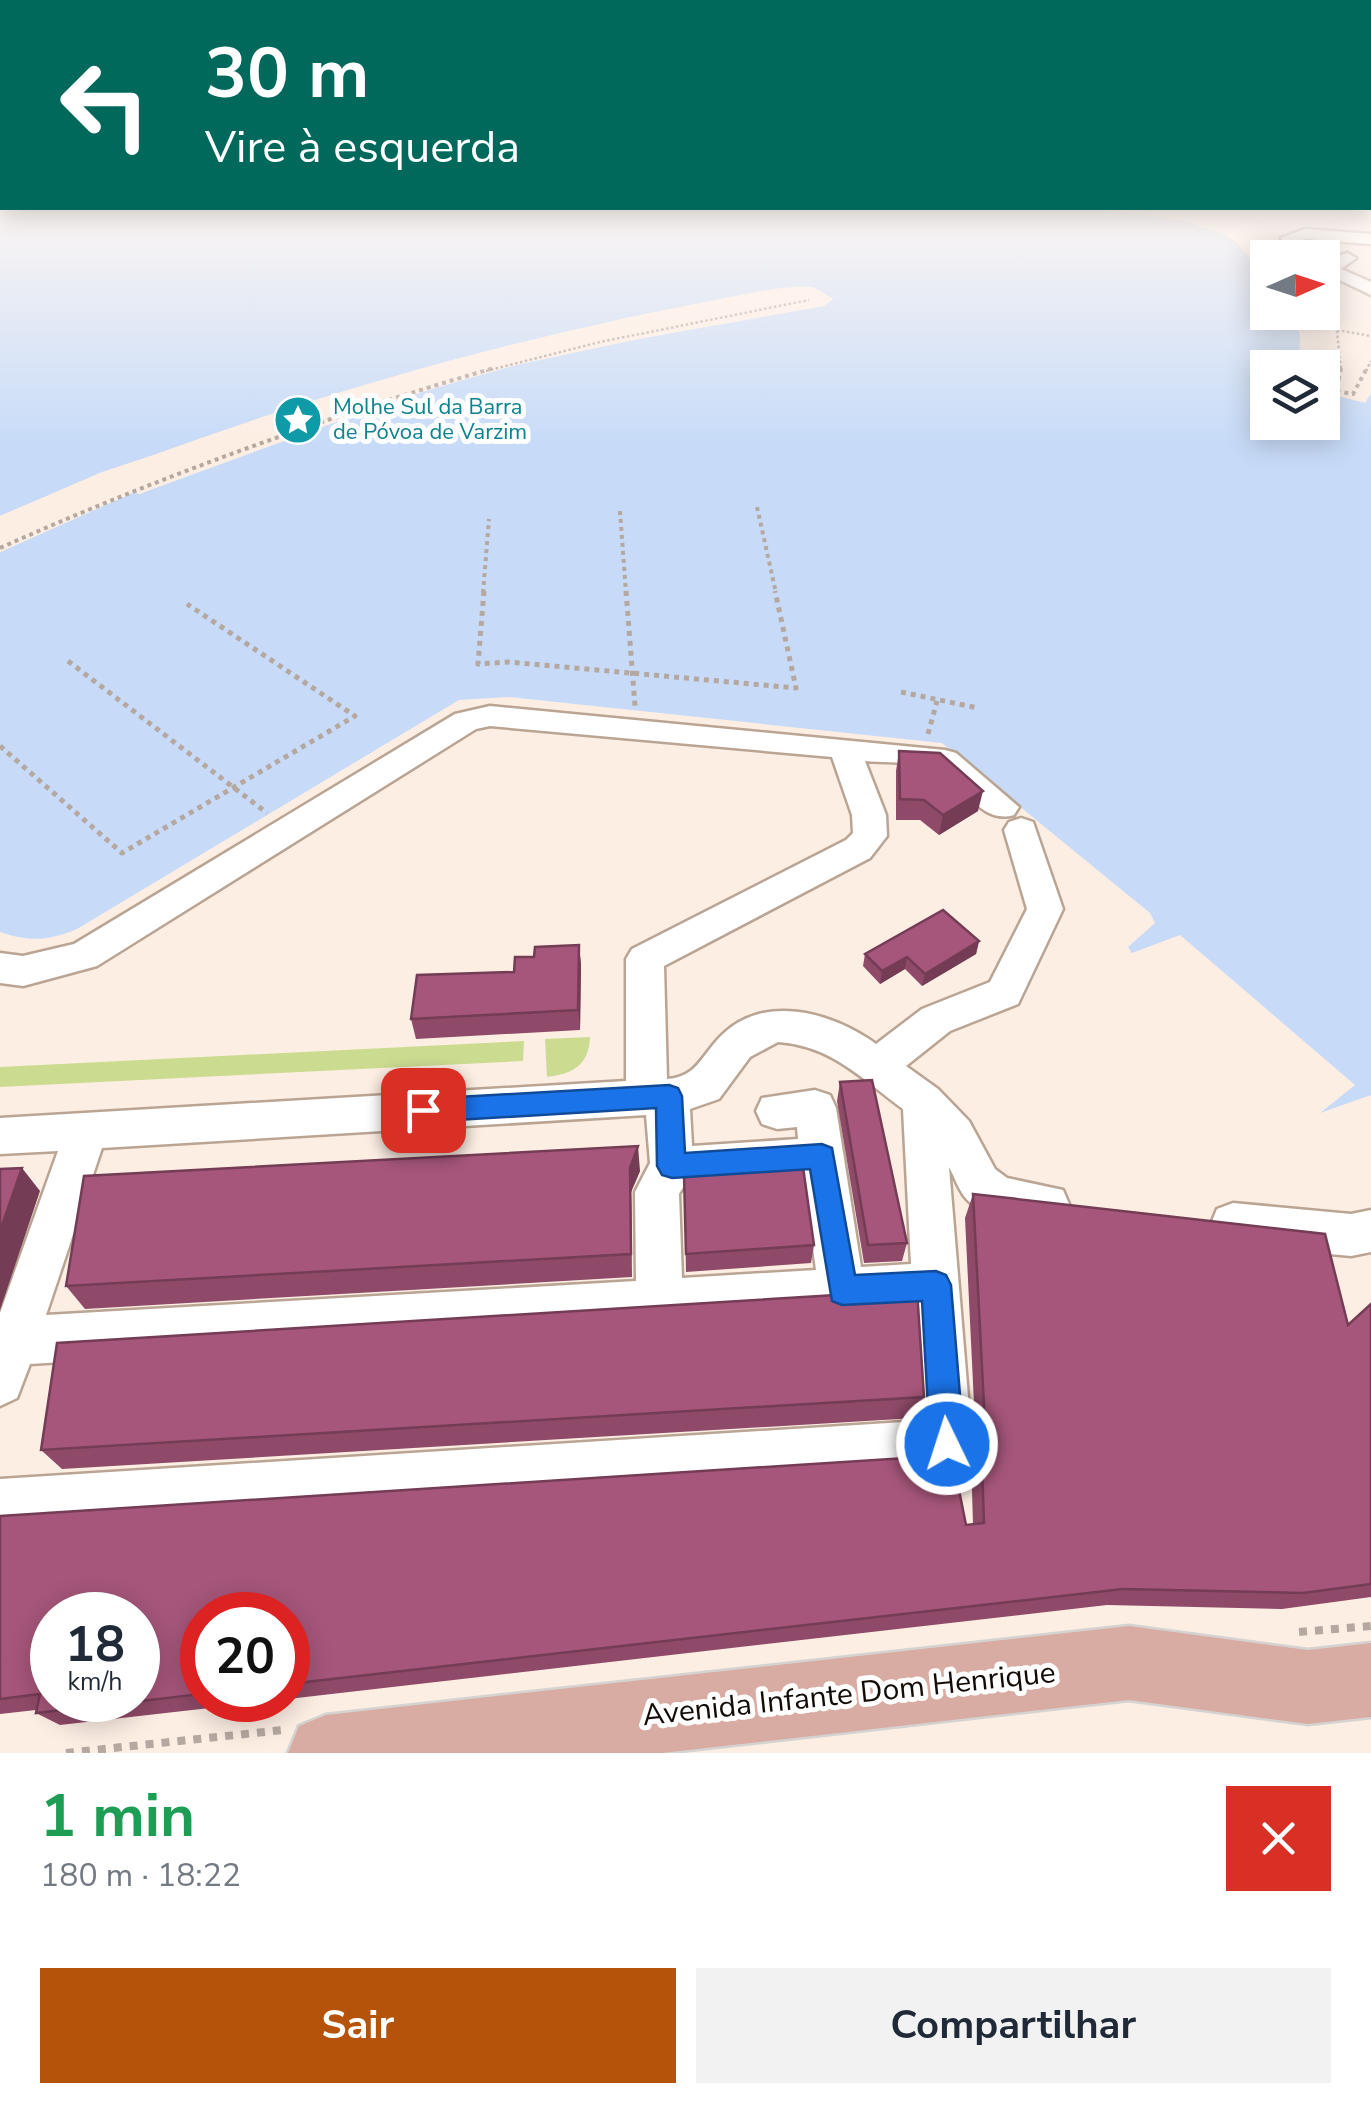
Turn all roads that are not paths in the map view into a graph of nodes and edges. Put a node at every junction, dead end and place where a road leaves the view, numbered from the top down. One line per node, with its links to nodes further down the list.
1 (1340, 297): 2 (lane)
2 (1371, 306)
3 (844, 748): 4 (lane); 5 (lane); 6 (lane)
4 (0, 968)
5 (880, 1068): 6 (lane); 7 (lane)
6 (658, 1097): 9 (lane); 12 (lane)
7 (923, 1101): 13 (lane); 16 (lane)
8 (777, 1111): 11 (lane)
9 (87, 1130): 10 (lane); 19 (lane)
10 (0, 1136)
11 (822, 1156): 12 (lane); 17 (lane)
12 (672, 1166): 18 (lane)
13 (1080, 1208)
14 (1192, 1220): 15 (lane)
15 (1371, 1231)
16 (936, 1285): 17 (lane); 20 (lane)
17 (842, 1291): 18 (lane)
18 (660, 1302): 19 (lane)
19 (7, 1361)
20 (0, 1504)
21 (1371, 1680): 22 (main road, Avenida Infante Dom Henrique)
22 (326, 1753)

